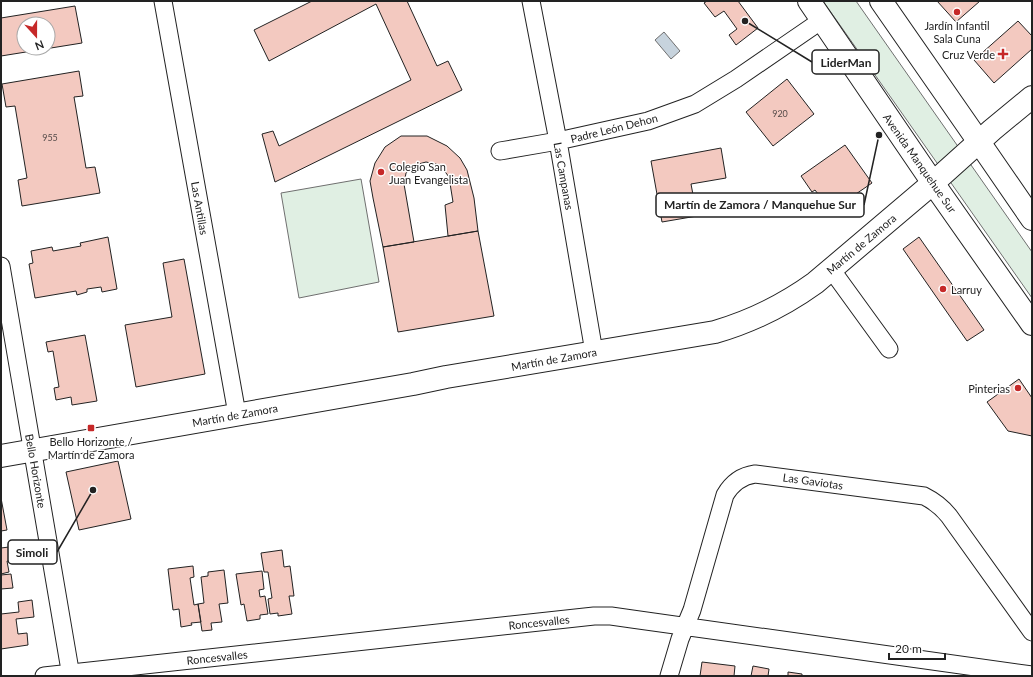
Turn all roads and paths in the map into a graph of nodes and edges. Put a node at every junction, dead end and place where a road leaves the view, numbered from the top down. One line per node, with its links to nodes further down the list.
1 (163, 1): 17 (street, Las Antillas)
2 (531, 1): 7 (street, Las Campanas)
3 (809, 1): 5 (street, Avenida Manquehue Sur)
4 (881, 1): 8 (street)
5 (822, 20): 7 (street, Padre León Dehon); 10 (street, Avenida Manquehue Sur)
6 (1032, 97): 8 (street, Martín de Zamora)
7 (558, 141): 9 (street, Padre León Dehon); 16 (street, Las Campanas)
8 (979, 142): 10 (street, Martín de Zamora); 11 (street)
9 (500, 151)
10 (933, 183): 13 (street, Martín de Zamora); 14 (street, Avenida Manquehue Sur)
11 (1032, 219)
12 (1, 266): 18 (street, Bello Horizonte)
13 (831, 269): 15 (street); 16 (street, Martín de Zamora)
14 (1032, 324)
15 (889, 349)
16 (594, 352): 17 (street, Martín de Zamora)
17 (237, 414): 18 (street, Martín de Zamora)
18 (33, 451): 19 (street, Martín de Zamora); 22 (street, Bello Horizonte)
19 (1, 456)
20 (685, 626): 21 (street, Las Gaviotas); 22 (street, Roncesvalles); 23 (street, Roncesvalles); 25 (street, Las Gaviotas)
21 (1032, 632)
22 (71, 674): 24 (street, Roncesvalles)
23 (1032, 674)
24 (44, 676)
25 (669, 676)

